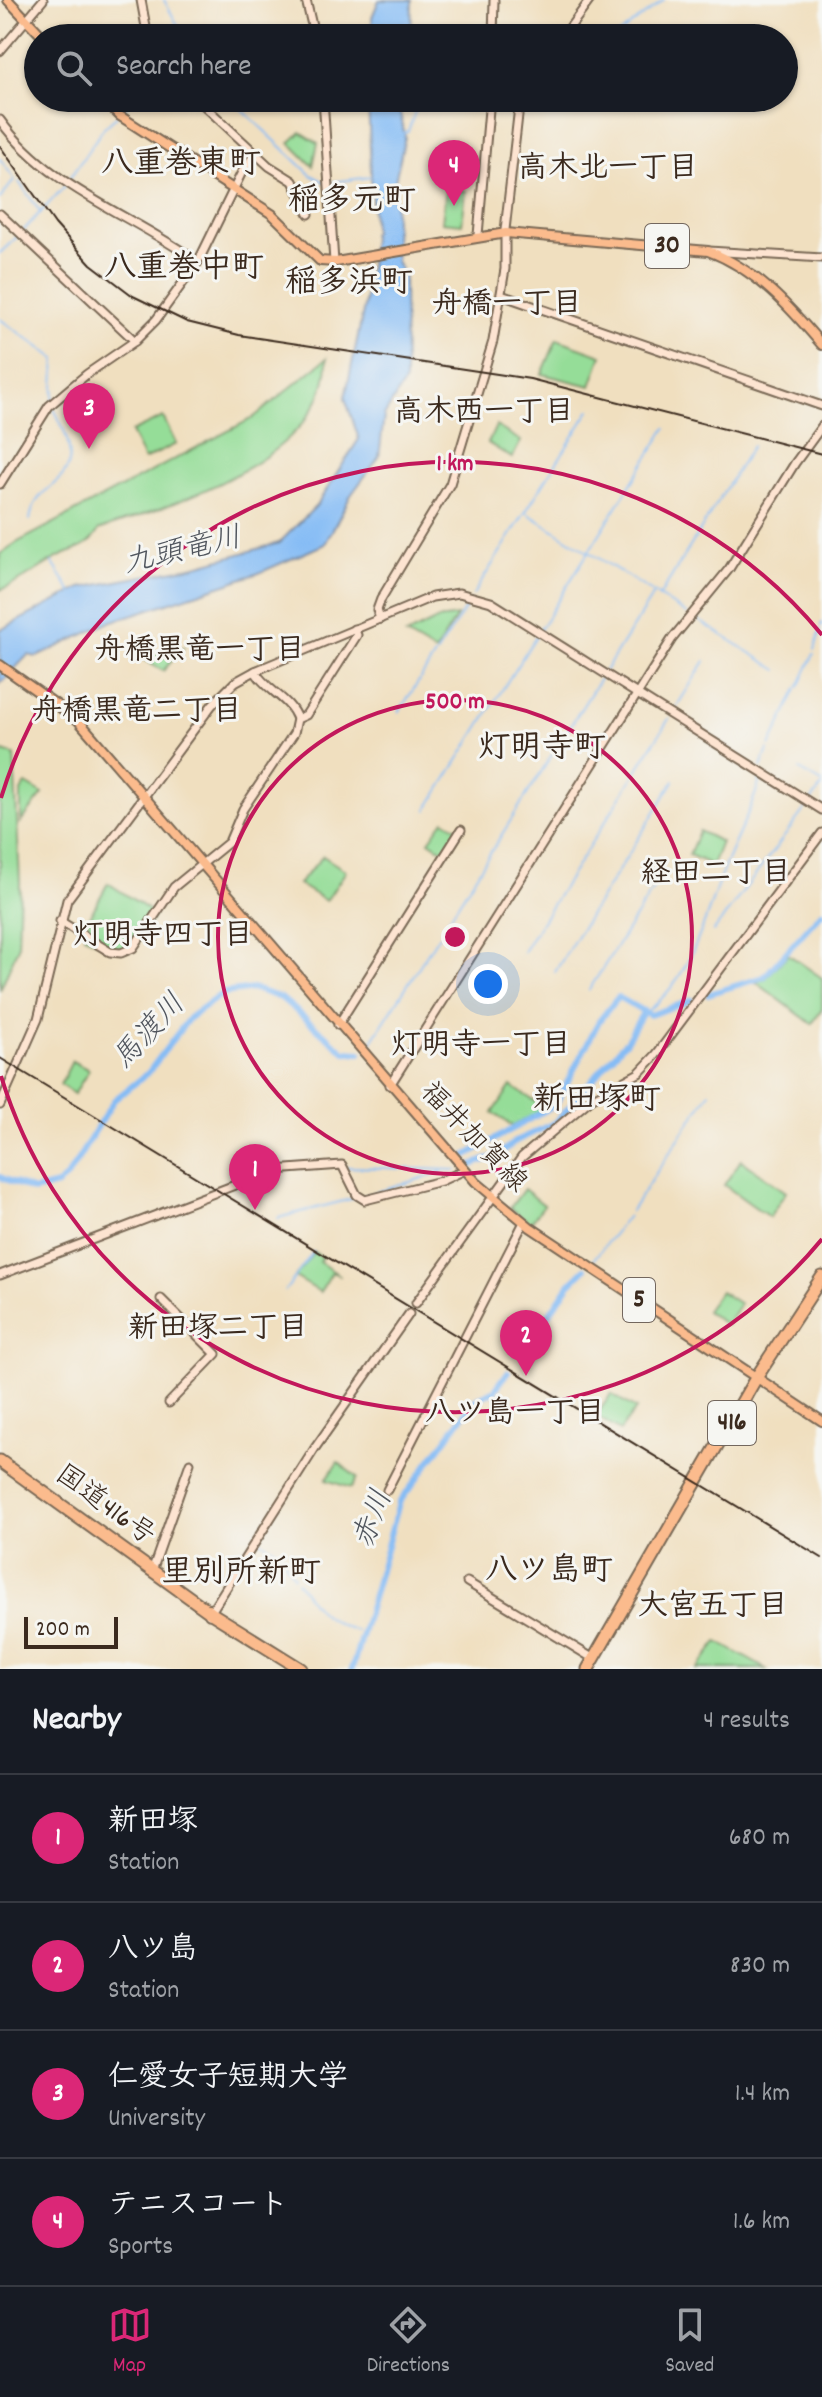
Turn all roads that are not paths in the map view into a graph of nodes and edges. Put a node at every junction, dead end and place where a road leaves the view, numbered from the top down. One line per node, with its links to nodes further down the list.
1 (8, 0): 7 (main road)
2 (43, 0): 7 (street)
3 (141, 0): 10 (street)
4 (306, 0): 11 (street)
5 (494, 0): 12 (street)
6 (590, 0): 13 (street)
7 (28, 21): 8 (street); 9 (main road)
8 (25, 24)
9 (31, 24)
10 (145, 24)
11 (312, 24)
12 (493, 24)
13 (572, 24)
14 (24, 25): 15 (street)
15 (0, 51)
16 (116, 112): 23 (main road)
17 (211, 112): 22 (street)
18 (324, 112): 31 (street)
19 (489, 112): 27 (street)
20 (519, 112): 26 (street)
21 (0, 120): 30 (street)
22 (255, 154): 23 (street); 25 (street)
23 (233, 190): 30 (street); 31 (main road)
24 (0, 214): 33 (street)
25 (309, 214)
26 (506, 233): 27 (main road, 30); 28 (main road, 30); 32 (street)
27 (477, 236): 31 (main road, 30)
28 (708, 251): 29 (street); 34 (main road, 30)
29 (822, 258)
30 (198, 262): 33 (street)
31 (336, 262)
32 (501, 295): 35 (street); 38 (street)
33 (135, 341): 37 (street)
34 (822, 345)
35 (822, 406)
36 (822, 426): 42 (street)
37 (0, 484)
38 (380, 619): 39 (street); 42 (street)
39 (354, 629): 41 (street); 43 (street)
40 (0, 663): 44 (main road, 福井加賀線 / 5)
41 (255, 671): 43 (street); 44 (street)
42 (637, 694): 45 (street); 51 (street)
43 (297, 719): 48 (street)
44 (145, 797): 48 (main road, 福井加賀線 / 5); 49 (street)
45 (822, 810)
46 (461, 830): 50 (street)
47 (822, 833): 54 (street)
48 (202, 866): 49 (street); 50 (main road, 福井加賀線 / 5)
49 (60, 921): 52 (street)
50 (338, 1025): 51 (main road, 福井加賀線 / 5)
51 (390, 1085): 53 (main road, 福井加賀線 / 5)
52 (0, 1105)
53 (464, 1169): 54 (main road, 福井加賀線 / 5); 56 (street)
54 (491, 1196): 55 (main road, 福井加賀線 / 5); 59 (street)
55 (524, 1222): 61 (main road, 福井加賀線 / 5); 66 (street)
56 (0, 1275)
57 (822, 1277): 61 (highway, 416)
58 (161, 1299): 62 (street)
59 (416, 1303)
60 (409, 1314): 69 (street)
61 (756, 1378): 63 (main road, 福井加賀線 / 5); 70 (highway, 416)
62 (169, 1403)
63 (822, 1421)
64 (0, 1463): 67 (highway, 国道416号); 69 (highway, 国道416号)
65 (190, 1463): 67 (street)
66 (387, 1490)
67 (152, 1571): 69 (highway, 国道416号)
68 (467, 1582): 70 (street)
69 (210, 1614): 71 (highway, 国道416号); 72 (highway, 国道416号)
70 (591, 1664)
71 (293, 1669)
72 (301, 1669)

